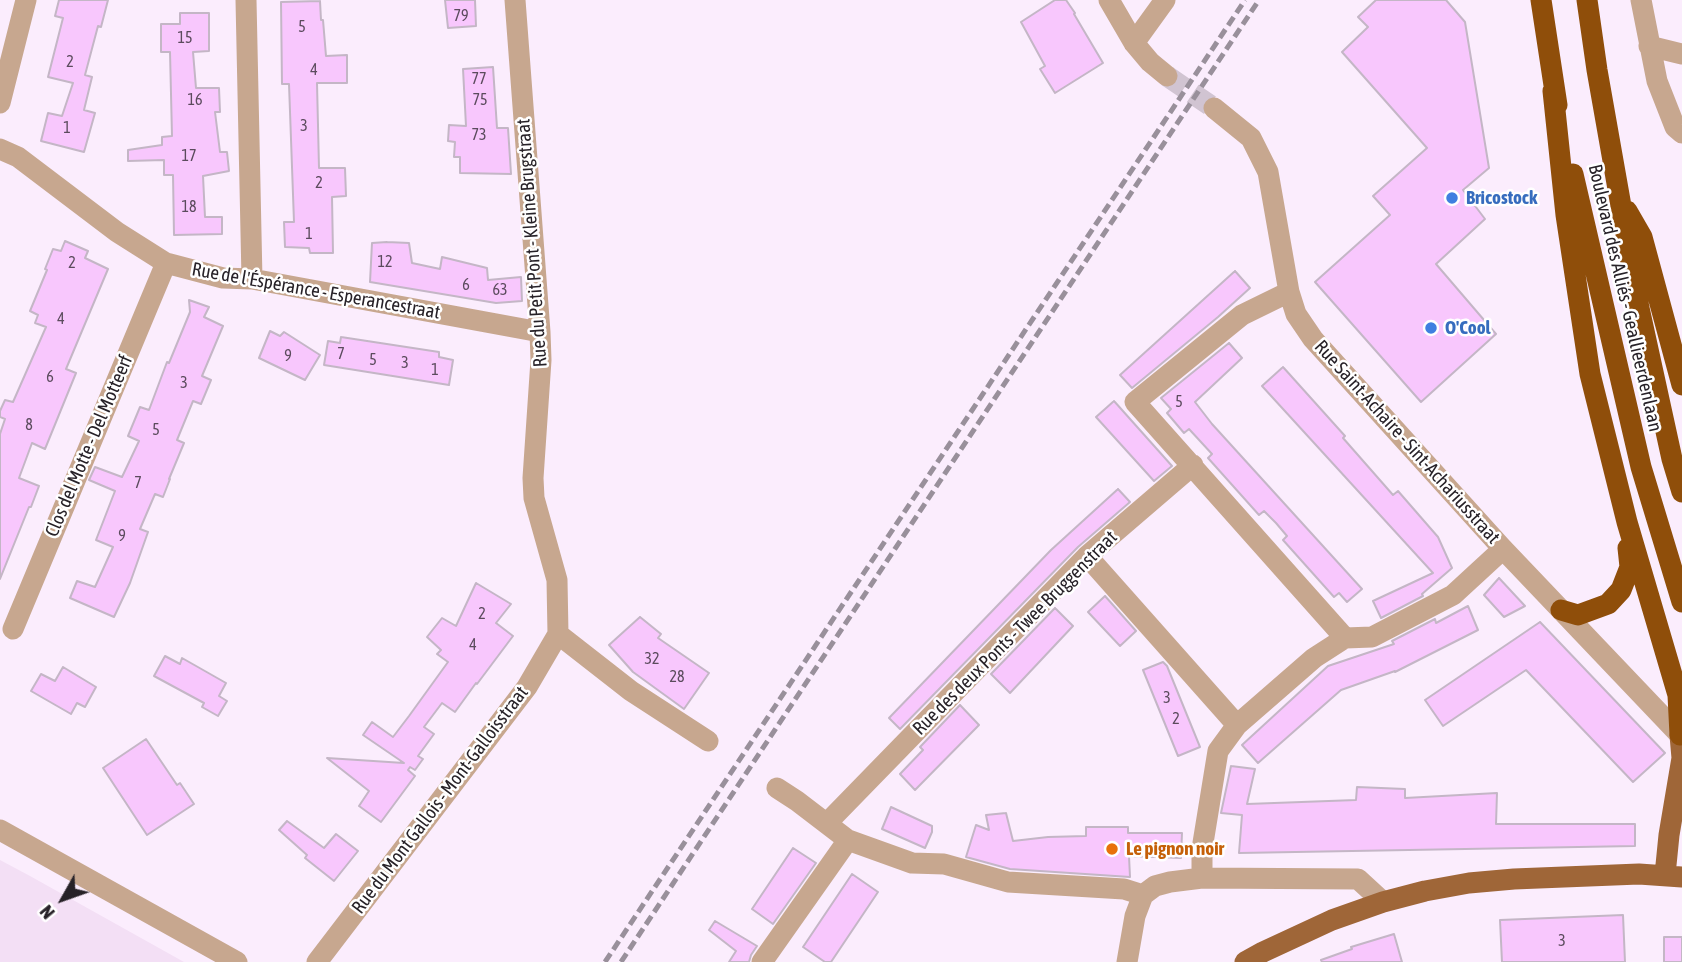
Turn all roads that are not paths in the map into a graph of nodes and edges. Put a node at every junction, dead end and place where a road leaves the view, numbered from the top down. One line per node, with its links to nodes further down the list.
1 (26, 0): 14 (street)
2 (246, 0): 20 (street)
3 (515, 0): 22 (street, Rue du Petit Pont - Kleine Brugstraat)
4 (1110, 0): 9 (street)
5 (1165, 0): 9 (street)
6 (1541, 0): 13 (highway, Boulevard des Alliés - Geallieerdenlaan)
7 (1587, 0): 18 (highway, Boulevard des Alliés - Geallieerdenlaan)
8 (1641, 0): 10 (street)
9 (1134, 43): 12 (street)
10 (1649, 46): 11 (street); 16 (street)
11 (1682, 54)
12 (1167, 76)
13 (1553, 91): 26 (highway); 29 (highway, Boulevard des Alliés - Geallieerdenlaan)
14 (0, 103)
15 (1214, 108): 21 (street, Rue Saint-Achaire - Sint-Achariusstraat)
16 (1682, 133)
17 (0, 149): 19 (street, Rue de l'Éspérance - Esperancestraat)
18 (1618, 197): 23 (highway); 25 (highway, Boulevard des Alliés - Geallieerdenlaan)
19 (166, 263): 20 (street, Rue de l'Éspérance - Esperancestraat); 31 (street, Clos del Motte - Del Motteerf)
20 (252, 279): 22 (street, Rue de l'Éspérance - Esperancestraat)
21 (1289, 292): 24 (street); 27 (street, Rue Saint-Achaire - Sint-Achariusstraat)
22 (540, 332): 32 (street, Rue du Petit Pont - Kleine Brugstraat)
23 (1682, 385)
24 (1193, 465): 28 (street, Rue des deux Ponts - Twee Bruggenstraat); 33 (street)
25 (1682, 492)
26 (1626, 522): 30 (highway); 35 (highway)
27 (1503, 549): 30 (street, Rue Saint-Achaire - Sint-Achariusstraat); 33 (street)
28 (1087, 556): 34 (street); 38 (street, Rue des deux Ponts - Twee Bruggenstraat)
29 (1682, 602)
30 (1560, 610): 35 (street, Rue Saint-Achaire - Sint-Achariusstraat)
31 (13, 629)
32 (558, 634): 36 (street); 47 (street, Rue du Mont Gallois - Mont-Galloisstraat)
33 (1345, 638): 34 (street)
34 (1237, 725): 42 (street)
35 (1681, 736): 41 (main road)
36 (708, 741)
37 (777, 788): 38 (street)
38 (827, 823): 40 (street)
39 (0, 830): 46 (street)
40 (848, 840): 43 (street); 45 (street)
41 (1674, 876): 44 (main road)
42 (1202, 878): 43 (street); 44 (street)
43 (1143, 895): 48 (street)
44 (1383, 902): 49 (main road)
45 (773, 957)
46 (237, 962)
47 (317, 962)
48 (1127, 962)
49 (1245, 962)

